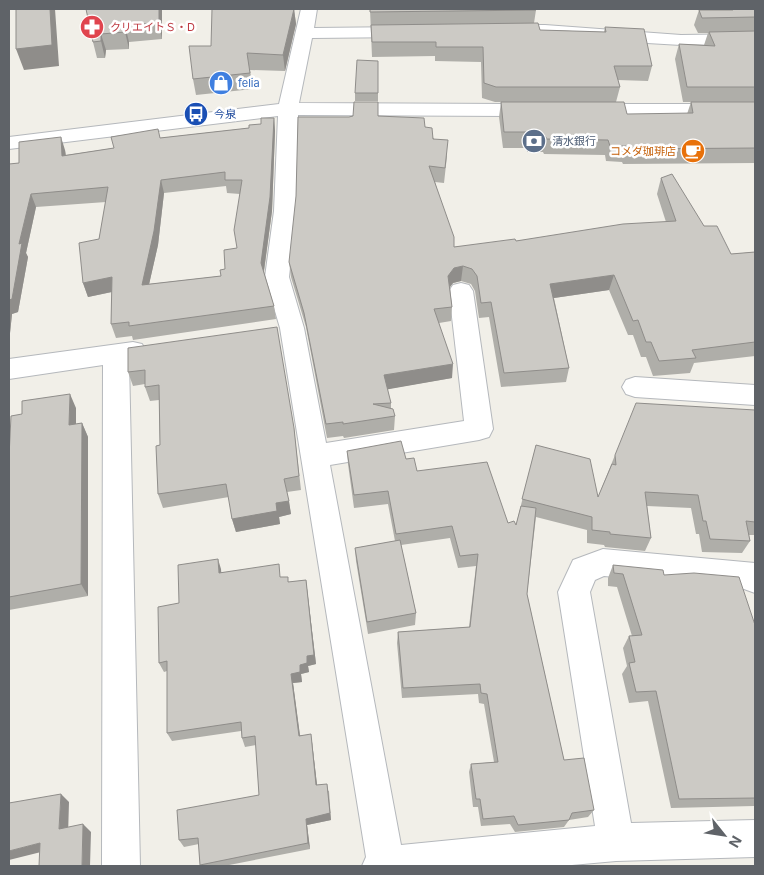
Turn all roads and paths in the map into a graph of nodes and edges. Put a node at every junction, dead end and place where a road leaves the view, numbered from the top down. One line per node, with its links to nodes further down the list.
1 (309, 9): 4 (street)
2 (487, 30): 5 (street)
3 (429, 31): 4 (street)
4 (304, 33): 6 (street)
5 (755, 39)
6 (288, 109): 7 (street); 8 (street); 15 (street)
7 (755, 110)
8 (9, 143)
9 (462, 291): 15 (street)
10 (155, 348): 11 (street)
11 (116, 354): 12 (street); 19 (street)
12 (9, 369)
13 (635, 387): 14 (street)
14 (755, 395)
15 (314, 456): 20 (street)
16 (755, 577): 18 (street)
17 (755, 839): 18 (street)
18 (616, 842): 20 (street)
19 (120, 866)
20 (385, 866)

